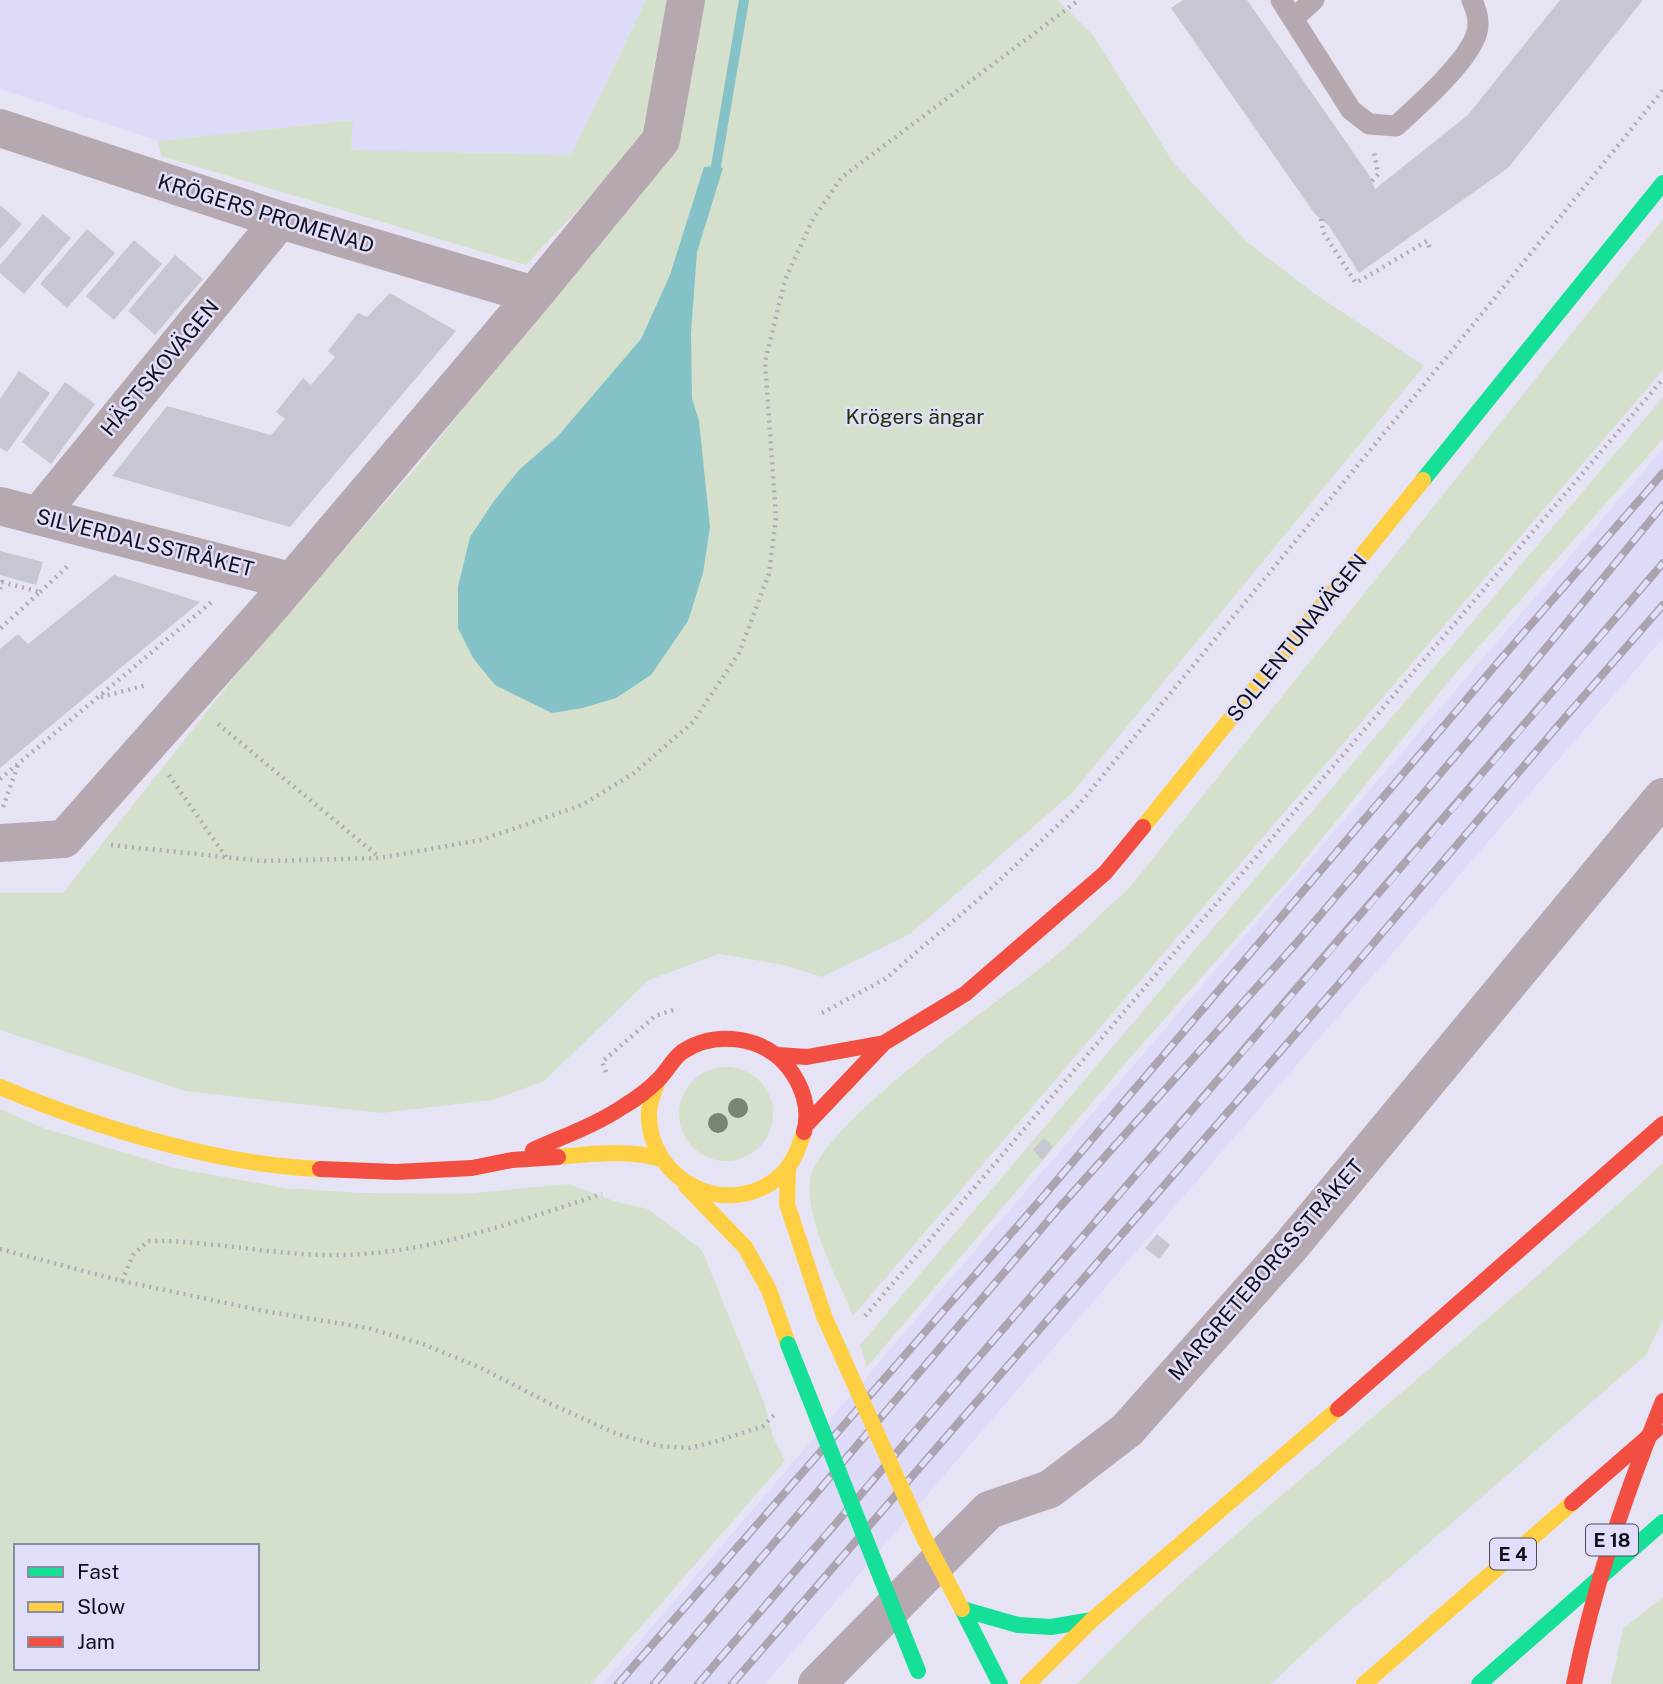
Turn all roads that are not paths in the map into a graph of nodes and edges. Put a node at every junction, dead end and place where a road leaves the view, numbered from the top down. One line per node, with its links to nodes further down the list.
1 (686, 0): 9 (street)
2 (1280, 0): 5 (lane)
3 (1314, 0): 5 (lane)
4 (1472, 0): 5 (lane)
5 (1294, 18)
6 (0, 128): 8 (street, KRÖGERS PROMENAD)
7 (1663, 183): 15 (main road, SOLLENTUNAVÄGEN)
8 (280, 220): 9 (street, KRÖGERS PROMENAD); 11 (street, HÄSTSKOVÄGEN)
9 (534, 295): 12 (street)
10 (0, 506): 11 (street, SILVERDALSSTRÅKET)
11 (38, 516): 12 (street, SILVERDALSSTRÅKET)
12 (280, 594): 14 (street)
13 (1663, 797): 31 (street, MARGRETEBORGSSTRÅKET)
14 (0, 843)
15 (884, 1043): 16 (main road, SOLLENTUNAVÄGEN); 19 (main road, SOLLENTUNAVÄGEN)
16 (778, 1055): 17 (main road, SOLLENTUNAVÄGEN); 19 (main road, SOLLENTUNAVÄGEN)
17 (658, 1080): 21 (main road, SOLLENTUNAVÄGEN); 22 (main road, SOLLENTUNAVÄGEN)
18 (0, 1087): 22 (main road, SOLLENTUNAVÄGEN)
19 (807, 1124): 23 (main road, SOLLENTUNAVÄGEN)
20 (1663, 1124): 29 (main road)
21 (661, 1159): 22 (main road, SOLLENTUNAVÄGEN); 24 (main road, SOLLENTUNAVÄGEN)
22 (512, 1160)
23 (788, 1170): 24 (main road, SOLLENTUNAVÄGEN); 28 (main road, bridge)
24 (679, 1180): 30 (main road, bridge)
25 (1663, 1401): 36 (main road, E 18, bridge)
26 (1663, 1424): 34 (main road, E 4)
27 (1663, 1522): 35 (main road)
28 (962, 1609): 29 (main road); 32 (main road)
29 (1092, 1620): 33 (main road)
30 (921, 1678)
31 (817, 1684)
32 (1000, 1684)
33 (1028, 1684)
34 (1364, 1684)
35 (1479, 1684)
36 (1574, 1684)

